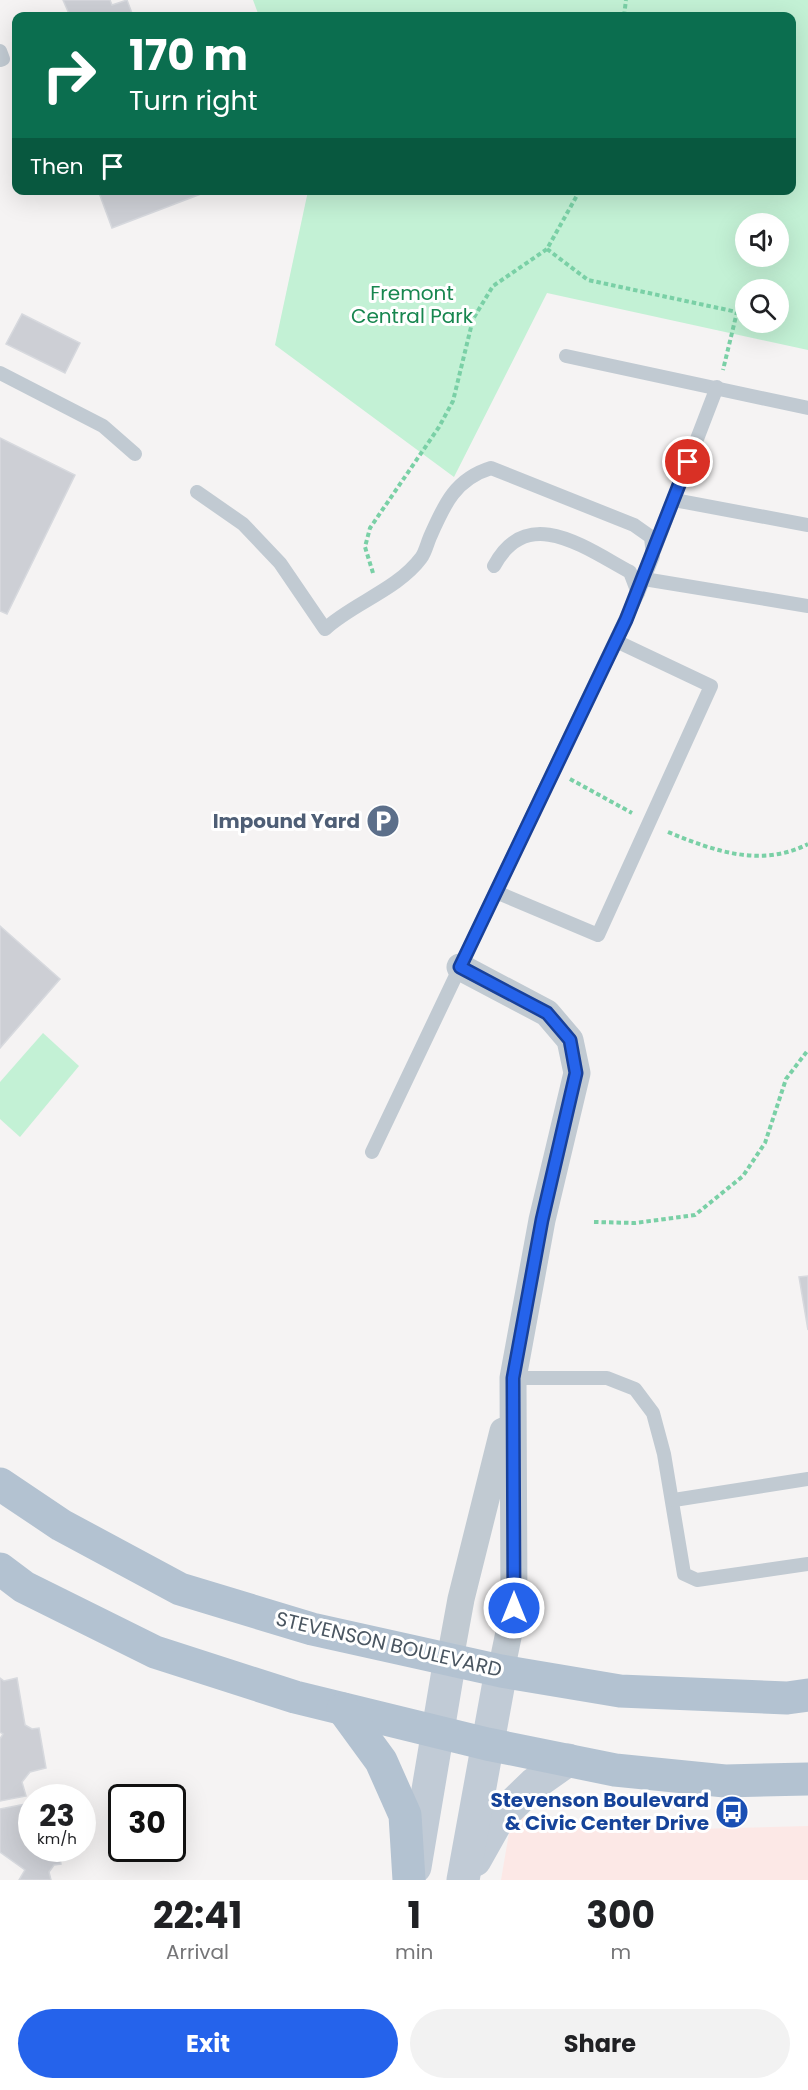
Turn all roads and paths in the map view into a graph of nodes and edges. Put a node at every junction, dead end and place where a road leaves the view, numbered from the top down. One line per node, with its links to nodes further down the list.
1 (0, 51): 2 (lane)
2 (0, 60)
3 (577, 195): 4 (path)
4 (547, 249): 5 (path); 17 (path)
5 (730, 349)
6 (566, 356): 8 (lane)
7 (0, 373): 10 (lane)
8 (717, 387): 9 (lane); 12 (lane)
9 (808, 408)
10 (135, 454)
11 (197, 492): 17 (lane)
12 (674, 500): 13 (lane); 14 (lane)
13 (808, 525)
14 (653, 556): 16 (lane); 17 (lane)
15 (494, 566): 18 (lane)
16 (644, 579): 18 (lane); 19 (lane)
17 (385, 588)
18 (638, 593): 20 (lane)
19 (808, 606)
20 (616, 641): 21 (lane); 22 (lane)
21 (554, 770): 22 (path); 24 (lane)
22 (649, 823): 23 (path); 24 (lane)
23 (808, 844)
24 (496, 892): 25 (lane)
25 (460, 967): 27 (lane); 29 (street)
26 (808, 1050): 28 (path)
27 (372, 1152)
28 (594, 1222)
29 (513, 1385): 32 (lane); 35 (street); 36 (street)
30 (808, 1479): 32 (lane)
31 (0, 1484): 35 (main road, STEVENSON BOULEVARD)
32 (674, 1500): 33 (lane)
33 (808, 1564)
34 (0, 1569): 38 (main road)
35 (450, 1659): 36 (main road, STEVENSON BOULEVARD); 39 (main road)
36 (501, 1671): 37 (main road, STEVENSON BOULEVARD); 40 (main road)
37 (808, 1695)
38 (343, 1709): 39 (main road); 43 (main road)
39 (437, 1732): 40 (main road); 43 (main road)
40 (487, 1744): 41 (main road); 44 (main road)
41 (568, 1760): 42 (main road); 44 (main road)
42 (808, 1779)
43 (411, 1880)
44 (464, 1880)

